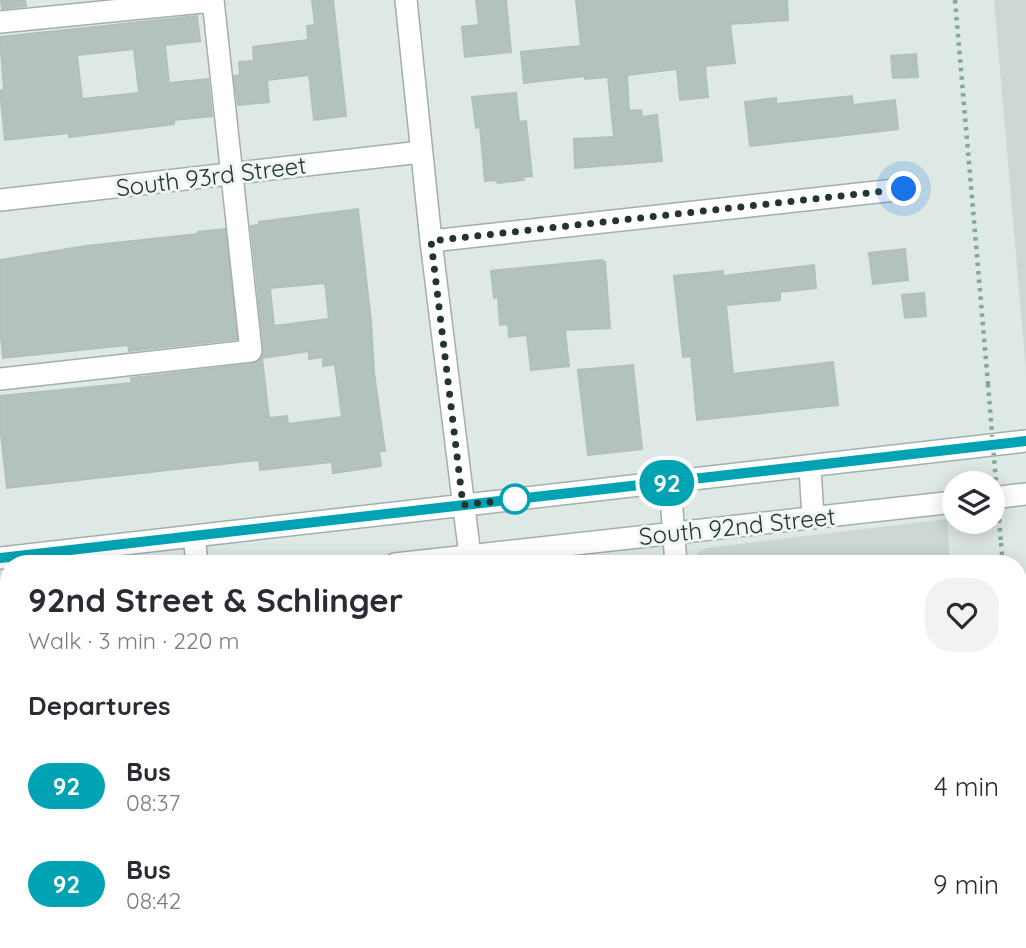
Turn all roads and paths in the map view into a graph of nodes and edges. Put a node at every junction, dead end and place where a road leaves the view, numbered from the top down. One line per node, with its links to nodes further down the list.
1 (406, 0): 5 (street)
2 (955, 0): 26 (path, bridge)
3 (213, 1): 4 (street); 6 (street)
4 (0, 22)
5 (421, 152): 6 (street, South 93rd Street); 9 (street)
6 (233, 174): 8 (street, South 93rd Street); 10 (street)
7 (904, 189): 9 (street)
8 (0, 201)
9 (431, 241): 17 (street)
10 (0, 379)
11 (1026, 441): 12 (street, South 92nd Street)
12 (810, 467): 13 (street, South 92nd Street); 18 (street)
13 (670, 483): 17 (street, South 92nd Street); 19 (street)
14 (1026, 494): 15 (street)
15 (1005, 496)
16 (942, 503): 18 (street, South 92nd Street)
17 (463, 505): 20 (street, South 92nd Street); 23 (street)
18 (813, 518): 19 (street, South 92nd Street)
19 (673, 534): 24 (street, South 92nd Street); 25 (street)
20 (194, 536): 21 (street, South 92nd Street); 22 (street)
21 (26, 555)
22 (196, 555)
23 (469, 555)
24 (502, 555)
25 (675, 555)
26 (1002, 555)

